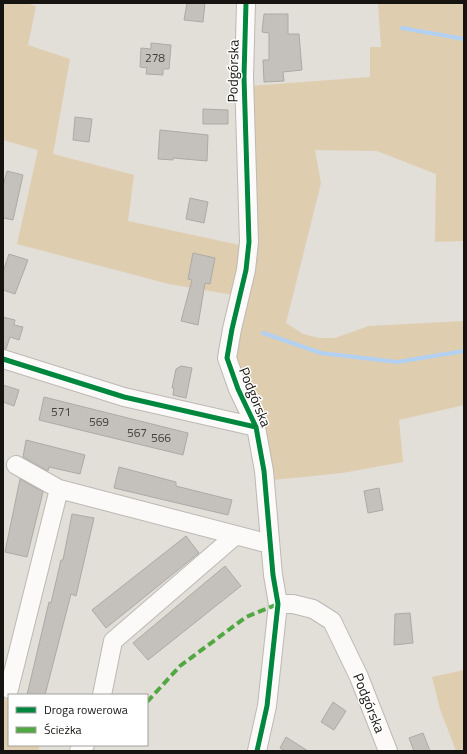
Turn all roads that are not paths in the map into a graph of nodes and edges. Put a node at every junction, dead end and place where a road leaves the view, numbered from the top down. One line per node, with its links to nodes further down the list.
1 (246, 3): 3 (street, Podgórska)
2 (3, 359): 3 (street)
3 (256, 427): 7 (street, Podgórska)
4 (16, 465): 5 (street)
5 (59, 489): 6 (street); 9 (street)
6 (236, 535): 7 (street); 10 (street)
7 (270, 544): 8 (street, Podgórska)
8 (278, 604): 11 (street, Podgórska); 12 (street, Podgórska)
9 (9, 689)
10 (102, 694)
11 (257, 751)
12 (388, 751)

